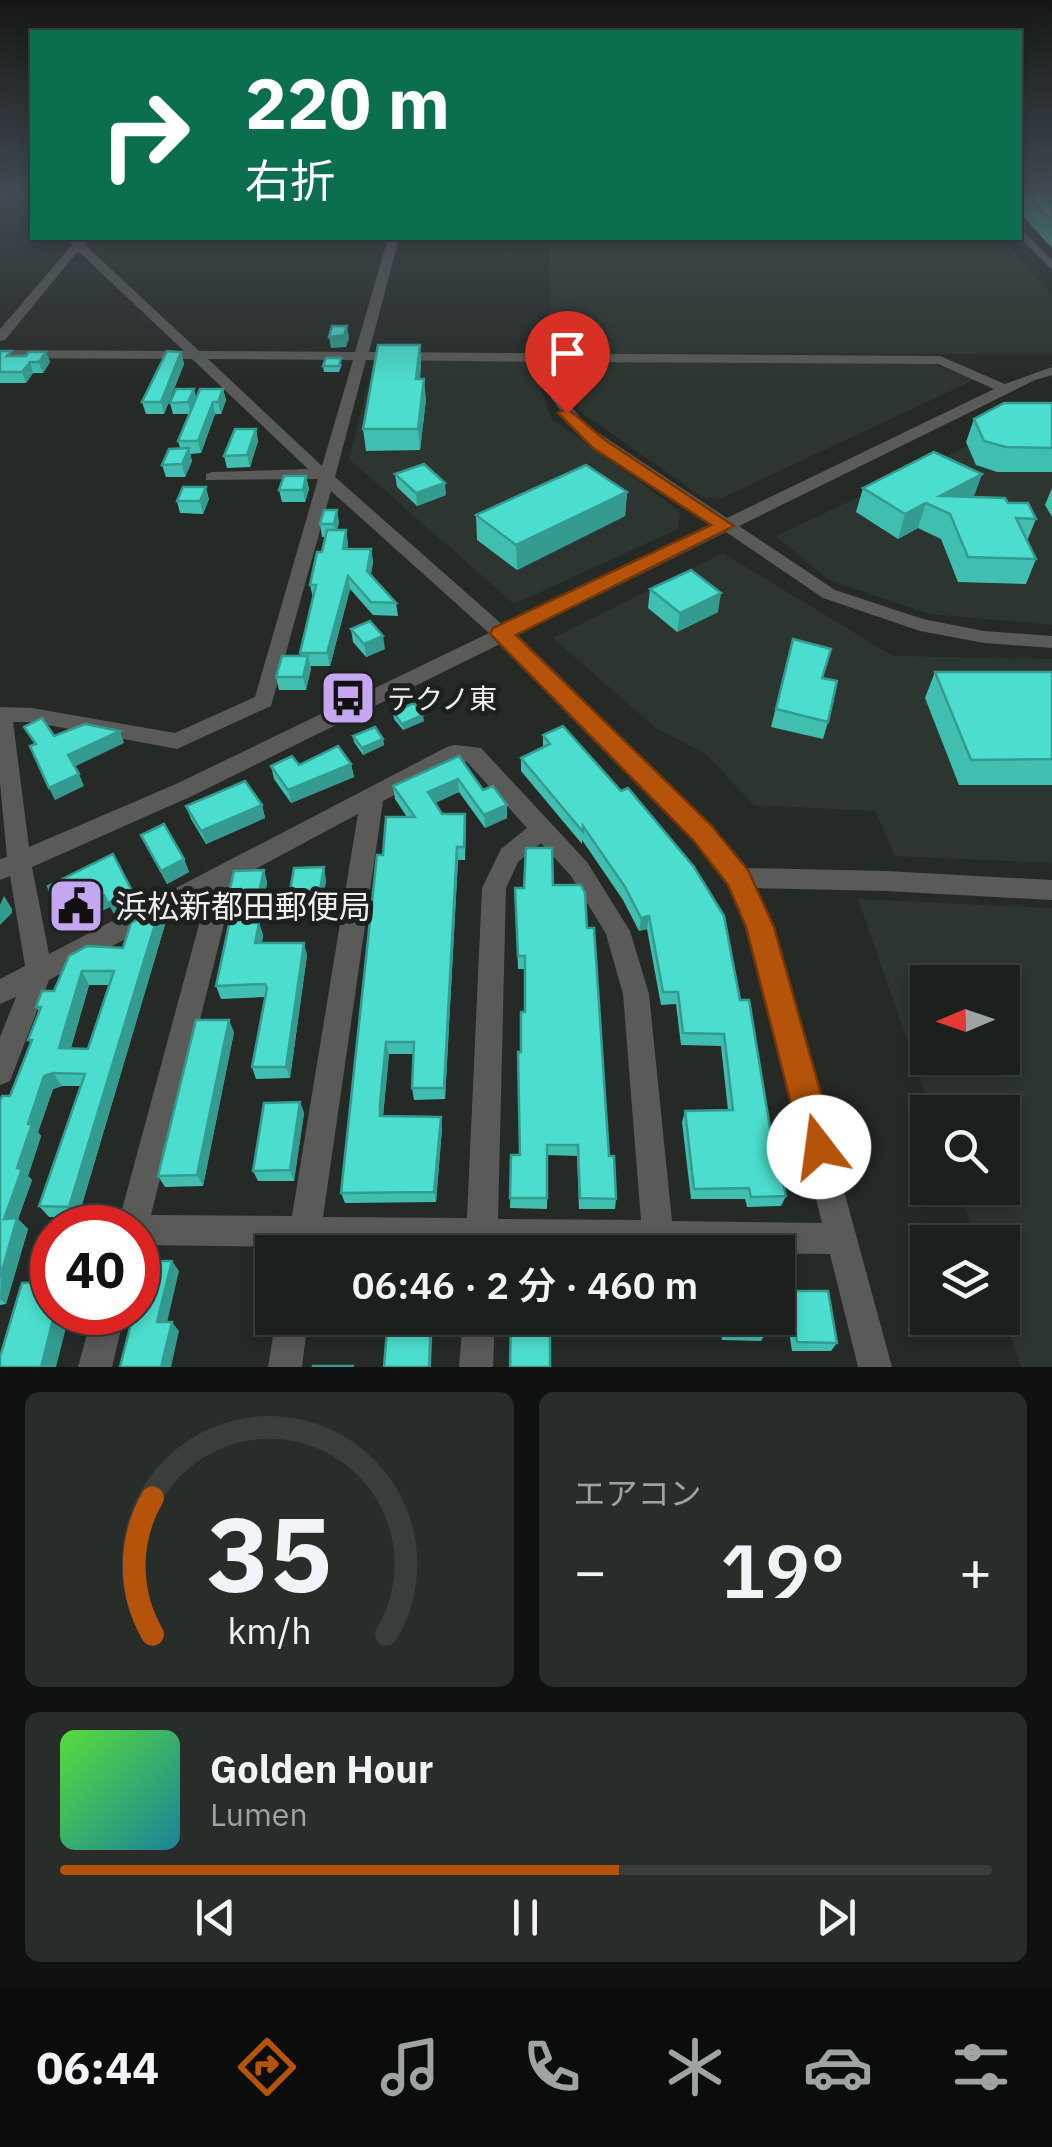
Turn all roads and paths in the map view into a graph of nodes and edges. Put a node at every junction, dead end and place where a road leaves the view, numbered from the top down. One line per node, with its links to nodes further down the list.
1 (64, 257): 4 (street)
2 (95, 257): 6 (street)
3 (389, 257): 7 (street)
4 (0, 337)
5 (0, 354): 6 (street)
6 (196, 354): 7 (street); 11 (street)
7 (363, 354): 8 (street); 11 (street)
8 (557, 356): 10 (street); 13 (street)
9 (1052, 371): 10 (street)
10 (1005, 390): 13 (street)
11 (322, 474): 12 (street); 14 (street); 16 (street)
12 (212, 476)
13 (724, 526): 14 (street); 15 (street)
14 (501, 634): 19 (street); 21 (street)
15 (1052, 642)
16 (0, 714): 19 (street)
17 (372, 799): 18 (street); 20 (street); 28 (street)
18 (543, 828): 29 (street); 30 (street)
19 (10, 866): 23 (street)
20 (225, 874): 23 (street); 26 (street)
21 (738, 878): 22 (street); 33 (street)
22 (1052, 890)
23 (39, 972): 24 (street); 25 (street)
24 (0, 992)
25 (0, 1072)
26 (141, 1205)
27 (160, 1231): 32 (street)
28 (305, 1235)
29 (482, 1235)
30 (658, 1235)
31 (795, 1237): 33 (street)
32 (255, 1238)
33 (842, 1238): 40 (street)
34 (104, 1335): 37 (street)
35 (290, 1335): 38 (street)
36 (477, 1335): 39 (street)
37 (95, 1367)
38 (285, 1367)
39 (476, 1367)
40 (875, 1367)

